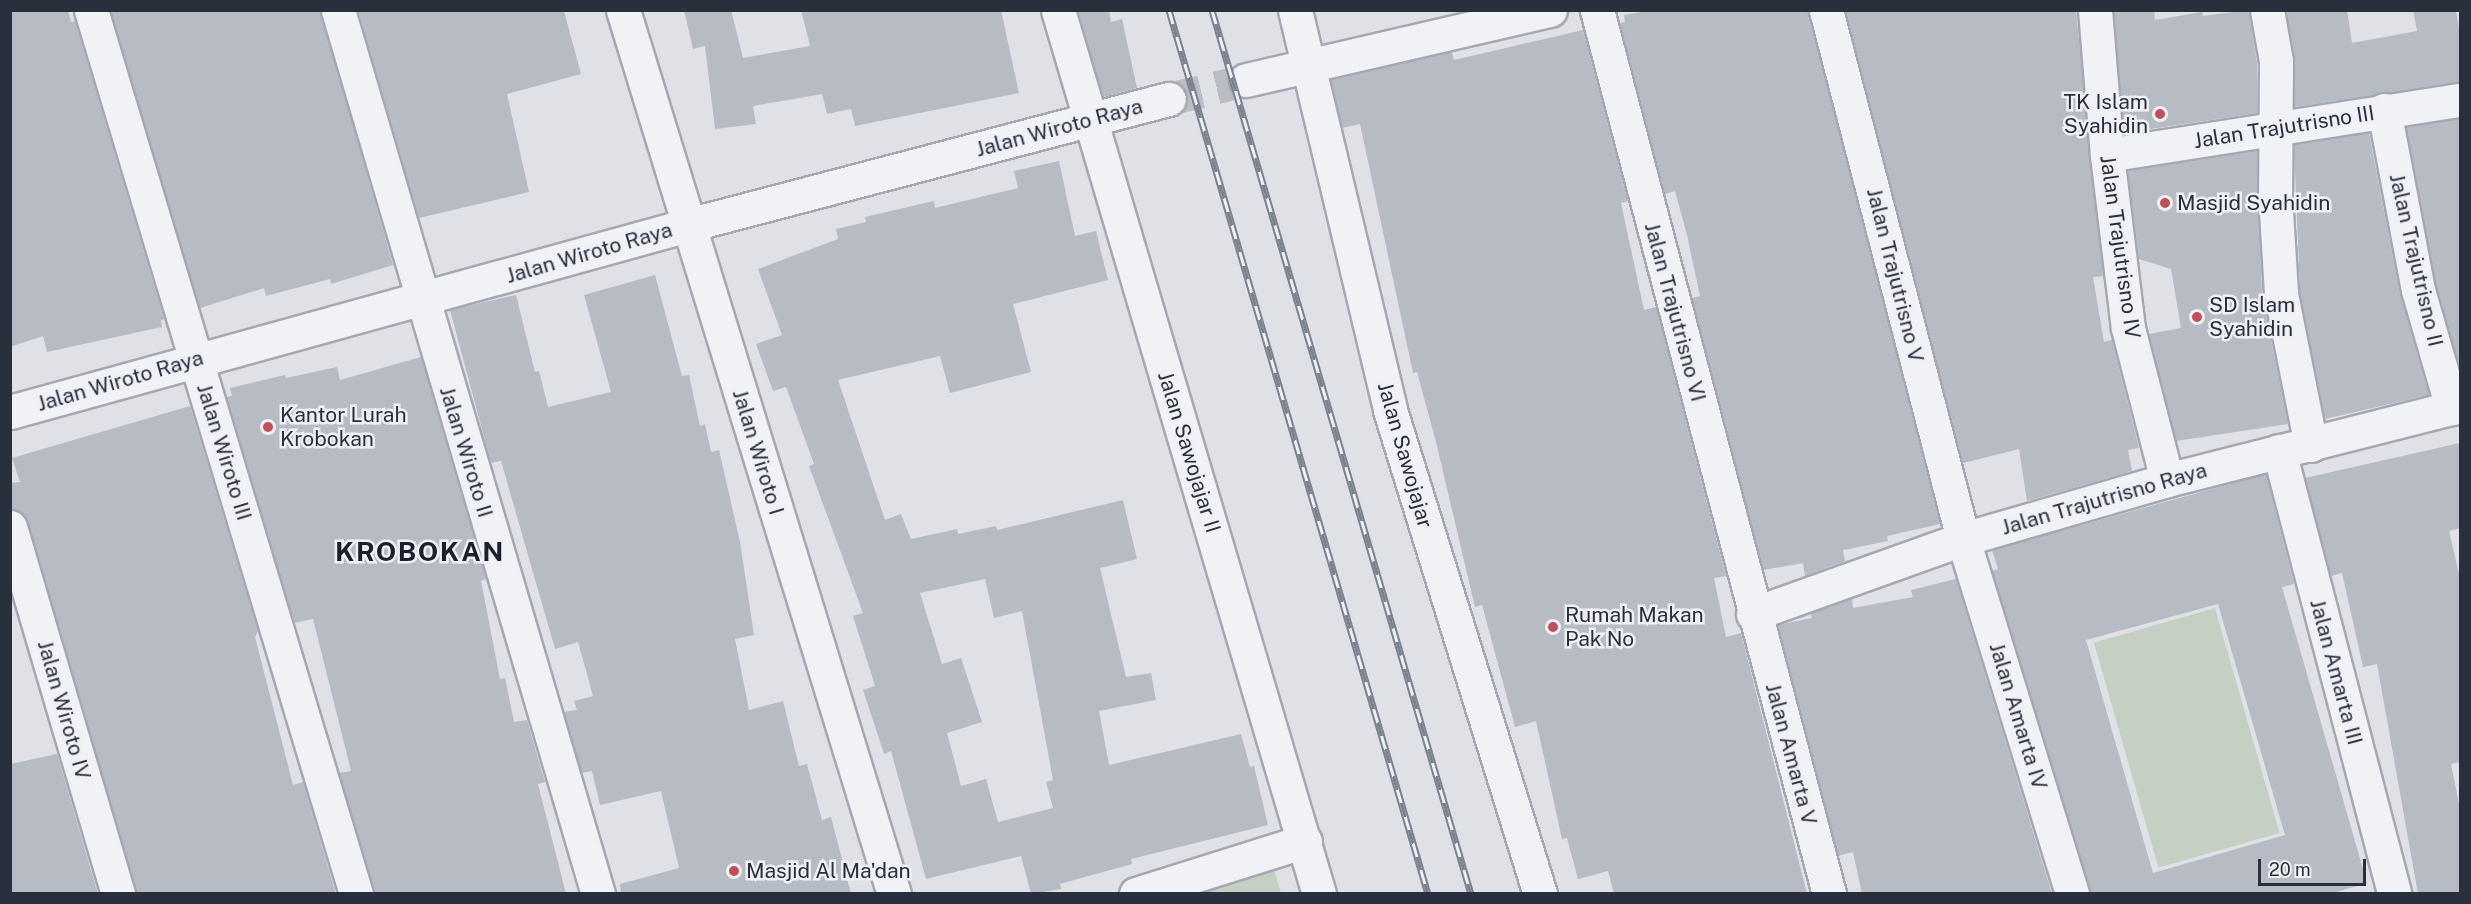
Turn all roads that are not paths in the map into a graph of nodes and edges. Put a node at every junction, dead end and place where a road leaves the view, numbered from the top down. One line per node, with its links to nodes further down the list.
1 (91, 10): 21 (street, Jalan Wiroto III)
2 (338, 10): 20 (street, Jalan Wiroto II)
3 (623, 10): 19 (street, Jalan Wiroto I)
4 (1058, 10): 16 (street, Jalan Sawojajar II)
5 (1295, 10): 11 (street, Jalan Sawojajar)
6 (1550, 10): 11 (street)
7 (1597, 10): 29 (street, Jalan Trajutrisno VI)
8 (1827, 10): 28 (street, Jalan Trajutrisno V)
9 (2095, 10): 18 (street, Jalan Trajutrisno IV)
10 (2267, 10): 17 (street)
11 (1308, 64): 12 (street); 37 (street, Jalan Sawojajar)
12 (1246, 80)
13 (1169, 99): 16 (street, Jalan Wiroto Raya)
14 (2460, 100): 15 (street, Jalan Trajutrisno III)
15 (2384, 110): 17 (street, Jalan Trajutrisno III); 22 (street, Jalan Trajutrisno II)
16 (1090, 120): 19 (street, Jalan Wiroto Raya); 30 (street, Jalan Sawojajar II)
17 (2278, 128): 18 (street, Jalan Trajutrisno III); 24 (street)
18 (2107, 155): 26 (street, Jalan Trajutrisno IV)
19 (688, 225): 20 (street, Jalan Wiroto Raya); 34 (street, Jalan Wiroto I)
20 (424, 299): 21 (street, Jalan Wiroto Raya); 33 (street, Jalan Wiroto II)
21 (196, 359): 23 (street, Jalan Wiroto Raya); 32 (street, Jalan Wiroto III)
22 (2456, 407): 24 (street, Jalan Trajutrisno Raya)
23 (10, 412)
24 (2311, 445): 25 (street, Jalan Trajutrisno Raya)
25 (2278, 451): 26 (street, Jalan Trajutrisno Raya); 40 (street, Jalan Amarta III)
26 (2167, 480): 28 (street, Jalan Trajutrisno Raya)
27 (10, 527): 31 (street, Jalan Wiroto IV)
28 (1963, 539): 29 (street, Jalan Trajutrisno Raya); 39 (street, Jalan Amarta IV)
29 (1753, 614): 38 (street, Jalan Amarta V)
30 (1305, 841): 35 (street); 36 (street, Jalan Sawojajar II)
31 (118, 894)
32 (356, 894)
33 (598, 894)
34 (894, 894)
35 (1136, 894)
36 (1319, 894)
37 (1540, 894)
38 (1829, 894)
39 (2072, 894)
40 (2394, 894)

